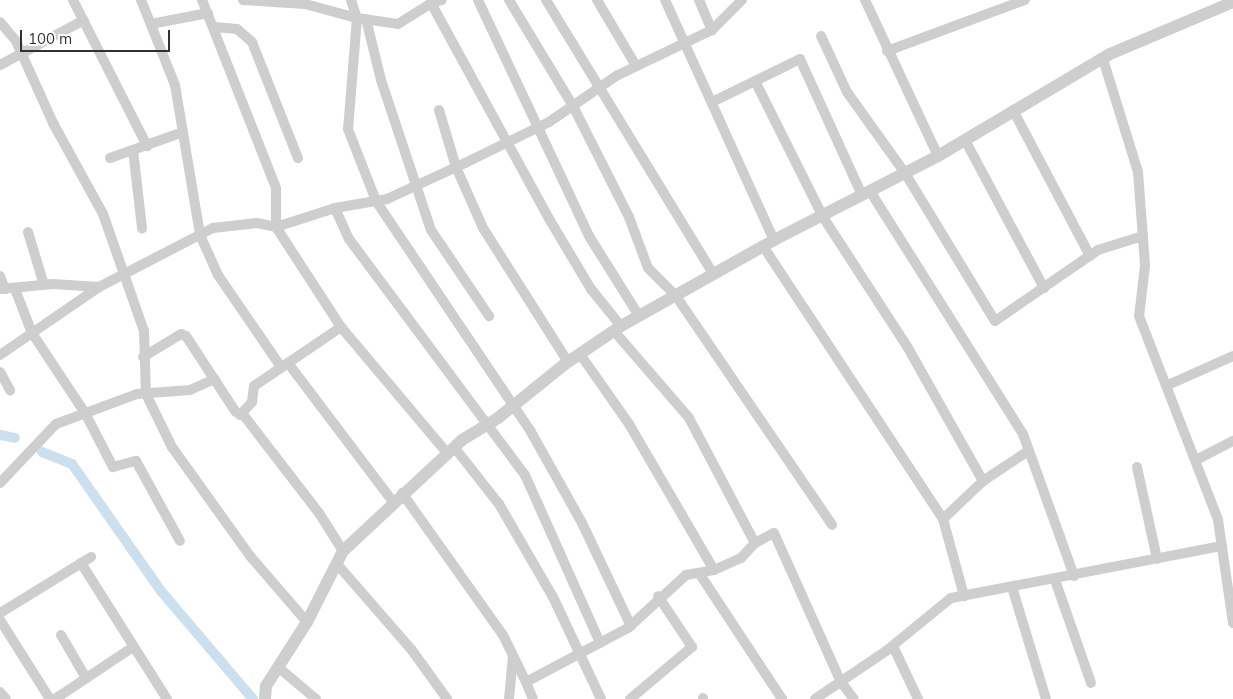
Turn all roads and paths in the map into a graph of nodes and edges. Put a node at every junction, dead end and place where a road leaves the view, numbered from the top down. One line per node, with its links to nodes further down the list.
1 (73, 0): 20 (street)
2 (141, 0): 22 (street)
3 (243, 0): 19 (street)
4 (351, 0): 19 (street)
5 (442, 0): 17 (street)
6 (478, 0): 38 (street)
7 (509, 0): 35 (street)
8 (546, 0): 33 (street)
9 (597, 0): 31 (street)
10 (665, 0): 26 (street)
11 (700, 0): 24 (street)
12 (865, 0): 27 (street)
13 (1025, 0): 27 (street)
14 (205, 1): 18 (street)
15 (736, 2): 24 (street)
16 (1233, 2): 29 (street)
17 (431, 3): 19 (street); 41 (street)
18 (208, 13): 22 (street); 23 (street)
19 (361, 18): 49 (street); 51 (street)
20 (84, 20): 28 (street); 42 (street)
21 (0, 22): 28 (street)
22 (150, 24): 39 (street)
23 (214, 27): 46 (street); 54 (street)
24 (712, 30): 26 (street)
25 (821, 36): 48 (street)
26 (685, 43): 31 (street); 34 (street)
27 (887, 51): 44 (street)
28 (22, 54): 30 (street); 62 (street)
29 (1103, 59): 37 (street); 58 (street)
30 (0, 65)
31 (636, 66): 33 (street)
32 (755, 81): 34 (street); 50 (street); 53 (street)
33 (602, 86): 35 (street); 61 (street)
34 (712, 102): 59 (street)
35 (572, 106): 38 (street); 68 (street)
36 (439, 110): 47 (street)
37 (1013, 110): 40 (street); 60 (street)
38 (538, 128): 41 (street); 70 (street)
39 (183, 132): 42 (street); 57 (street)
40 (965, 140): 44 (street); 66 (street)
41 (506, 143): 47 (street); 72 (street)
42 (147, 146): 43 (street)
43 (133, 150): 45 (street); 55 (street)
44 (938, 156): 48 (street)
45 (110, 158)
46 (298, 158)
47 (456, 167): 49 (street); 78 (street)
48 (905, 173): 50 (street); 66 (street)
49 (416, 186): 51 (street); 69 (street)
50 (866, 193): 53 (street); 91 (street)
51 (376, 201): 52 (street); 85 (street)
52 (335, 208): 54 (street); 88 (street)
53 (823, 216): 59 (street); 94 (street)
54 (276, 227): 57 (street); 71 (street)
55 (142, 228)
56 (28, 232): 64 (street)
57 (200, 235): 62 (street); 79 (street)
58 (1143, 236): 60 (street); 82 (street)
59 (768, 243): 61 (street); 97 (street)
60 (1090, 256): 66 (street)
61 (713, 274): 68 (street)
62 (124, 275): 65 (street); 77 (street)
63 (0, 276): 67 (street)
64 (44, 285): 65 (street); 67 (street)
65 (99, 288): 73 (street)
66 (1044, 288)
67 (7, 289): 73 (street)
68 (676, 296): 70 (street); 98 (street)
69 (489, 316)
70 (639, 316): 72 (street)
71 (341, 327): 79 (street); 90 (street)
72 (618, 329): 74 (street); 100 (street)
73 (32, 332): 75 (street); 86 (street)
74 (580, 354): 78 (street); 107 (street)
75 (0, 355)
76 (1233, 356): 82 (street)
77 (143, 357): 81 (street); 84 (street)
78 (568, 362): 85 (street)
79 (285, 365): 87 (street); 96 (street)
80 (0, 372): 83 (street)
81 (215, 379): 84 (street); 87 (street)
82 (1168, 385): 92 (street)
83 (10, 390)
84 (146, 394): 86 (street); 117 (street)
85 (514, 405): 88 (street); 119 (street)
86 (85, 413): 95 (street); 99 (street)
87 (240, 415): 102 (street)
88 (489, 424): 90 (street); 121 (street)
89 (1233, 441): 92 (street)
90 (451, 450): 96 (street); 124 (street)
91 (1028, 451): 94 (street); 109 (street)
92 (1196, 460): 101 (street)
93 (1137, 467): 104 (street)
94 (983, 481): 97 (street)
95 (0, 483)
96 (397, 498): 102 (street); 125 (street)
97 (943, 519): 114 (street)
98 (832, 525)
99 (180, 541)
100 (755, 543): 107 (street); 129 (street)
101 (1222, 546): 104 (street); 110 (street)
102 (343, 551): 106 (street)
103 (91, 557): 105 (street)
104 (1157, 559): 109 (street)
105 (82, 563): 115 (street); 123 (street)
106 (336, 564): 117 (street); 138 (street)
107 (714, 570): 108 (street)
108 (699, 573): 113 (street); 143 (street)
109 (1074, 576): 111 (street)
110 (1230, 579): 118 (street)
111 (1055, 580): 112 (street); 130 (street)
112 (1012, 587): 114 (street); 147 (street)
113 (658, 596): 119 (street); 142 (street)
114 (964, 596): 122 (street)
115 (0, 613)
116 (0, 620): 133 (street)
117 (307, 622): 126 (street)
118 (1233, 623)
119 (631, 626): 121 (street)
120 (61, 635): 127 (street)
121 (600, 643): 124 (street)
122 (893, 646): 129 (street); 146 (street)
123 (133, 647): 127 (street); 135 (street)
124 (580, 654): 128 (street); 141 (street)
125 (513, 656): 128 (street); 139 (street)
126 (278, 667): 136 (street); 137 (street)
127 (86, 678): 134 (street)
128 (526, 682): 140 (street)
129 (842, 682): 144 (street); 145 (street)
130 (1091, 683)
131 (0, 692): 132 (street)
132 (6, 699)
133 (50, 699)
134 (55, 699)
135 (167, 699)
136 (264, 699)
137 (316, 699)
138 (446, 699)
139 (509, 699)
140 (533, 699)
141 (601, 699)
142 (630, 699)
143 (782, 699)
144 (815, 699)
145 (854, 699)
146 (918, 699)
147 (1046, 699)

